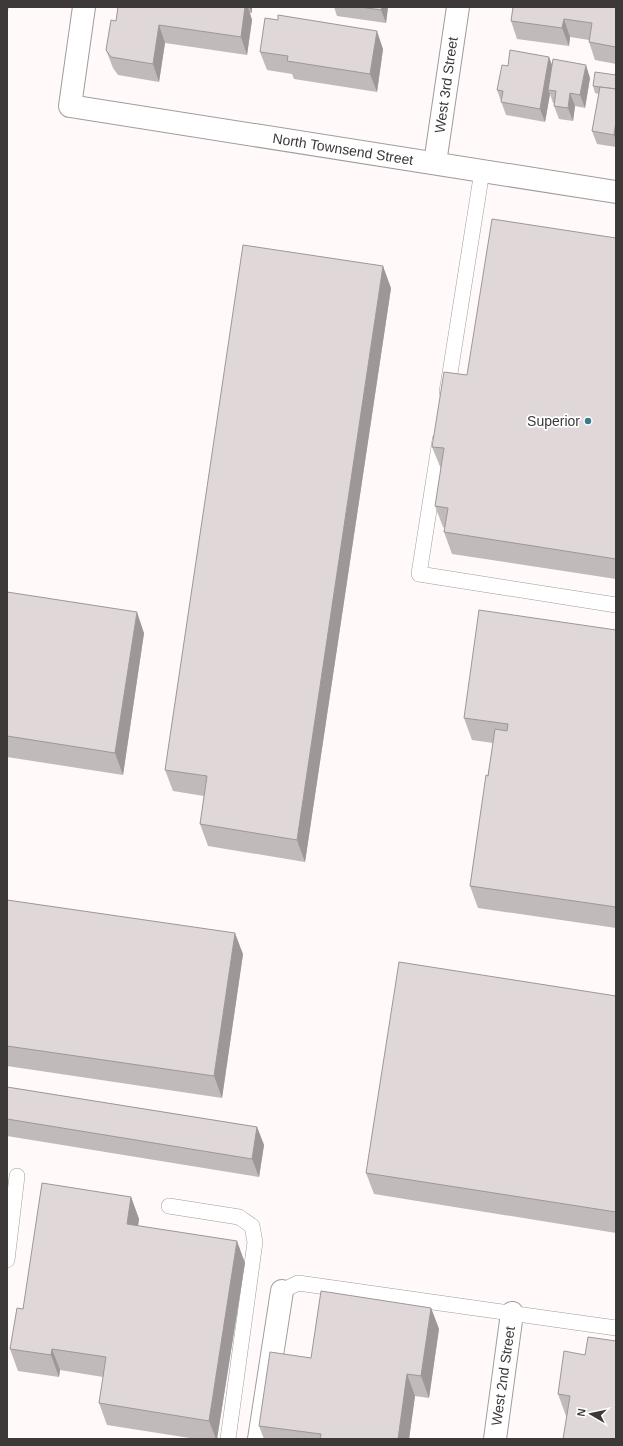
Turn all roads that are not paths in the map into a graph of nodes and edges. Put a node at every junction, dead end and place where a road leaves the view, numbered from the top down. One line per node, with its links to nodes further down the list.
1 (84, 7): 3 (street, North Townsend Street)
2 (458, 7): 3 (street, West 3rd Street)
3 (435, 163): 4 (street, North Townsend Street)
4 (482, 171): 5 (street, North Townsend Street); 6 (lane)
5 (616, 192)
6 (446, 403)
7 (442, 426): 8 (lane)
8 (616, 605)
9 (17, 1176): 11 (lane)
10 (169, 1206): 15 (lane)
11 (7, 1260)
12 (282, 1291): 13 (lane); 16 (street)
13 (512, 1313): 14 (lane); 17 (street, West 2nd Street)
14 (616, 1328)
15 (228, 1439)
16 (259, 1439)
17 (495, 1439)

